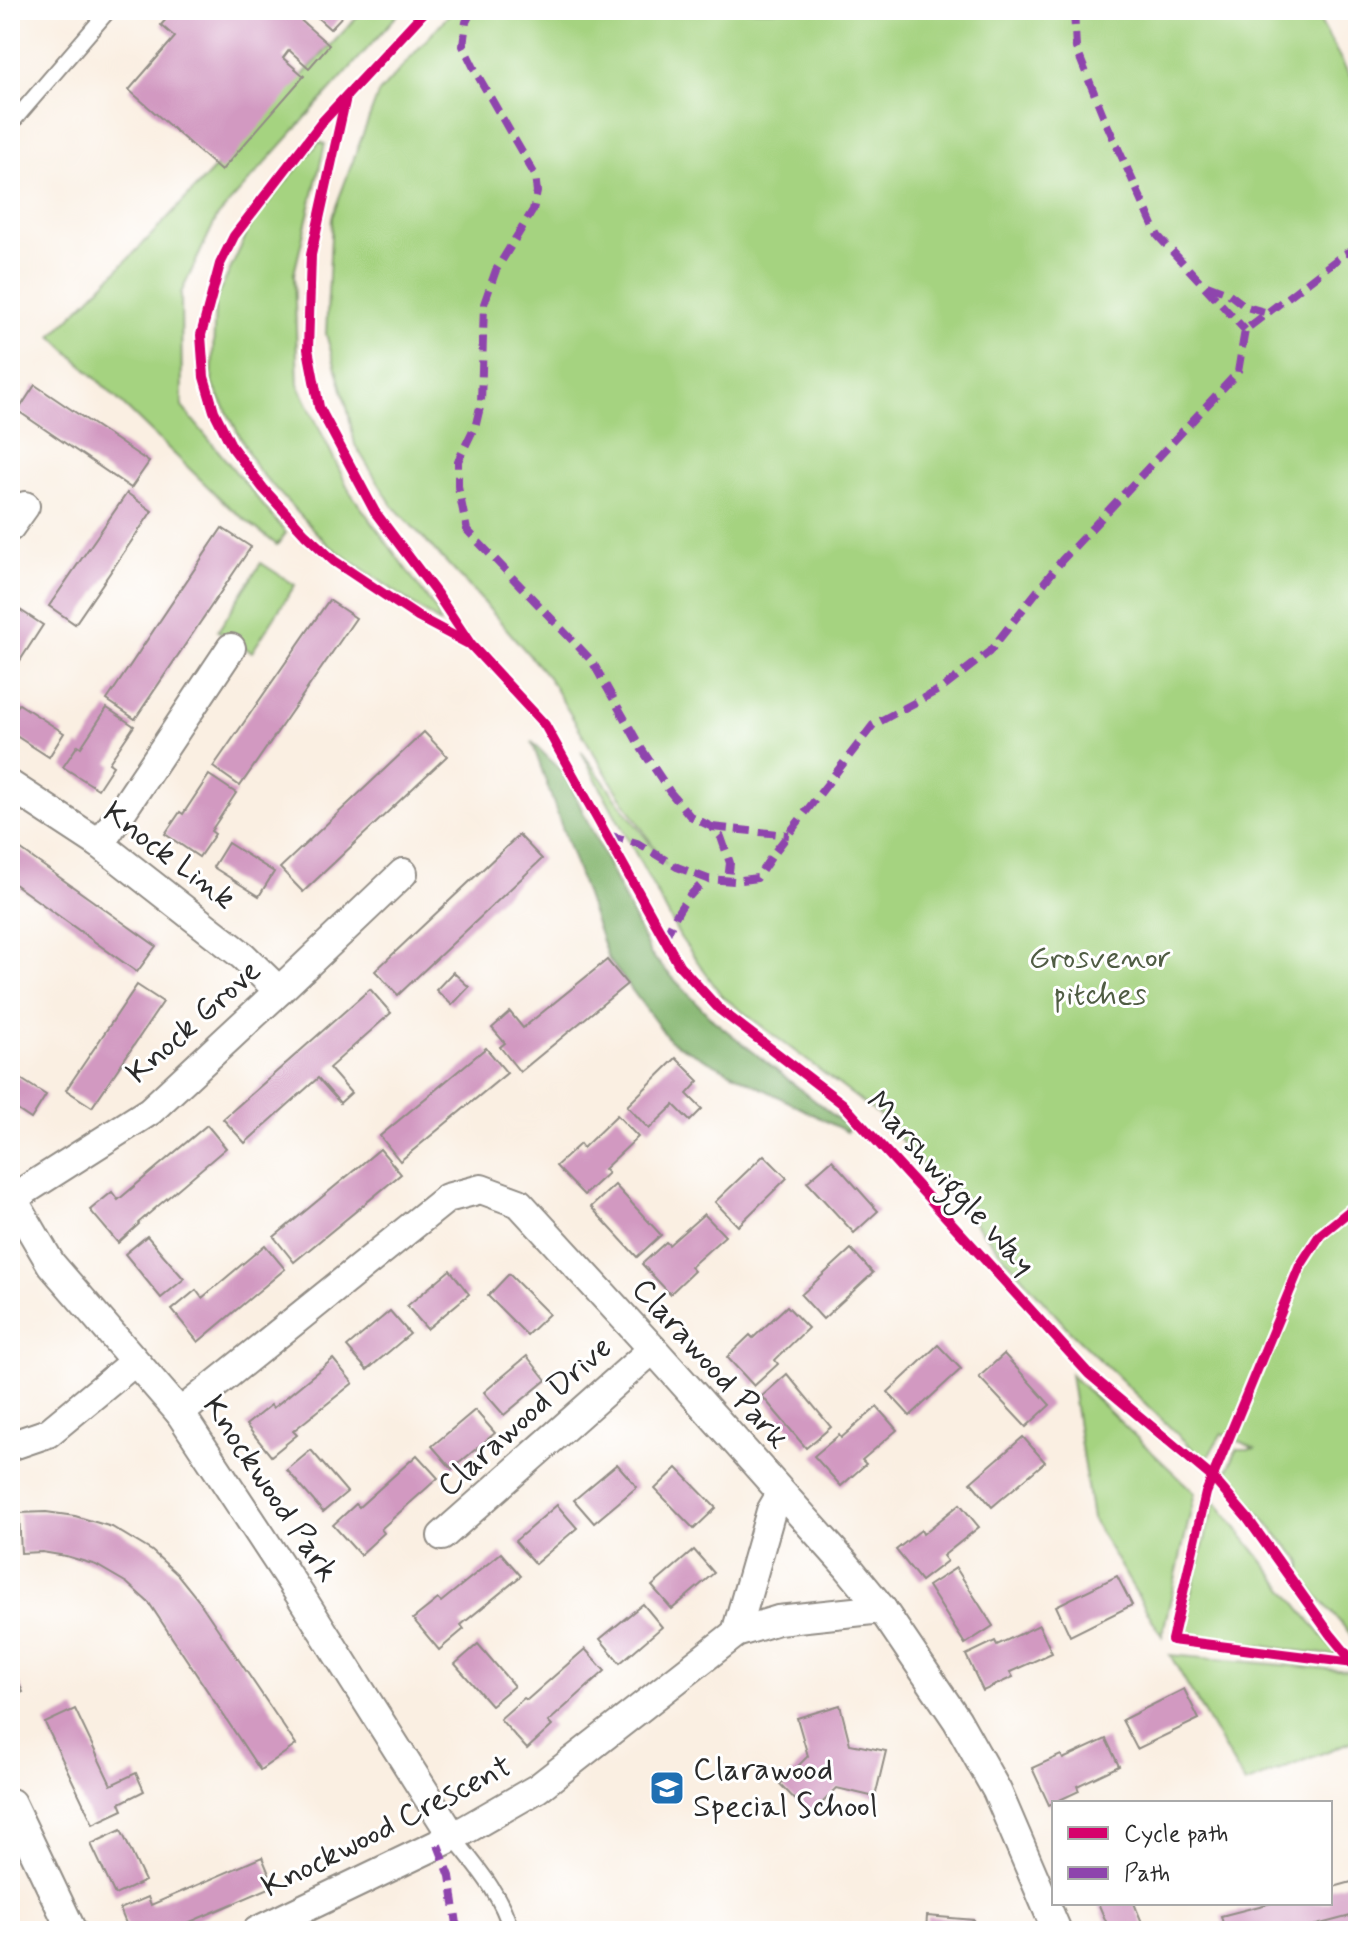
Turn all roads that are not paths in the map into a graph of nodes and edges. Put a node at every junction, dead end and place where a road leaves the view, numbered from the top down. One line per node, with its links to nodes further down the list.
1 (109, 10): 2 (lane)
2 (10, 125)
3 (231, 648): 5 (street)
4 (10, 785): 5 (street, Knock Link)
5 (100, 844): 7 (street, Knock Link)
6 (403, 873): 7 (street, Knock Grove)
7 (279, 991): 8 (street, Knock Grove)
8 (12, 1196): 10 (street, Knockwood Park)
9 (653, 1349): 11 (street, Clarawood Park); 13 (street, Clarawood Park); 14 (street, Clarawood Drive)
10 (134, 1362): 11 (street, Knockwood Park); 12 (street)
11 (180, 1413): 18 (street, Knockwood Park)
12 (10, 1446)
13 (781, 1494): 15 (street, Clarawood Park); 16 (street)
14 (442, 1536)
15 (882, 1609): 16 (street, Knockwood Crescent); 22 (street, Clarawood Park)
16 (736, 1633): 18 (street, Knockwood Crescent)
17 (11, 1803): 19 (street)
18 (453, 1837): 20 (street, Knockwood Crescent); 21 (lane)
19 (72, 1931)
20 (257, 1931)
21 (511, 1931)
22 (1057, 1931)

